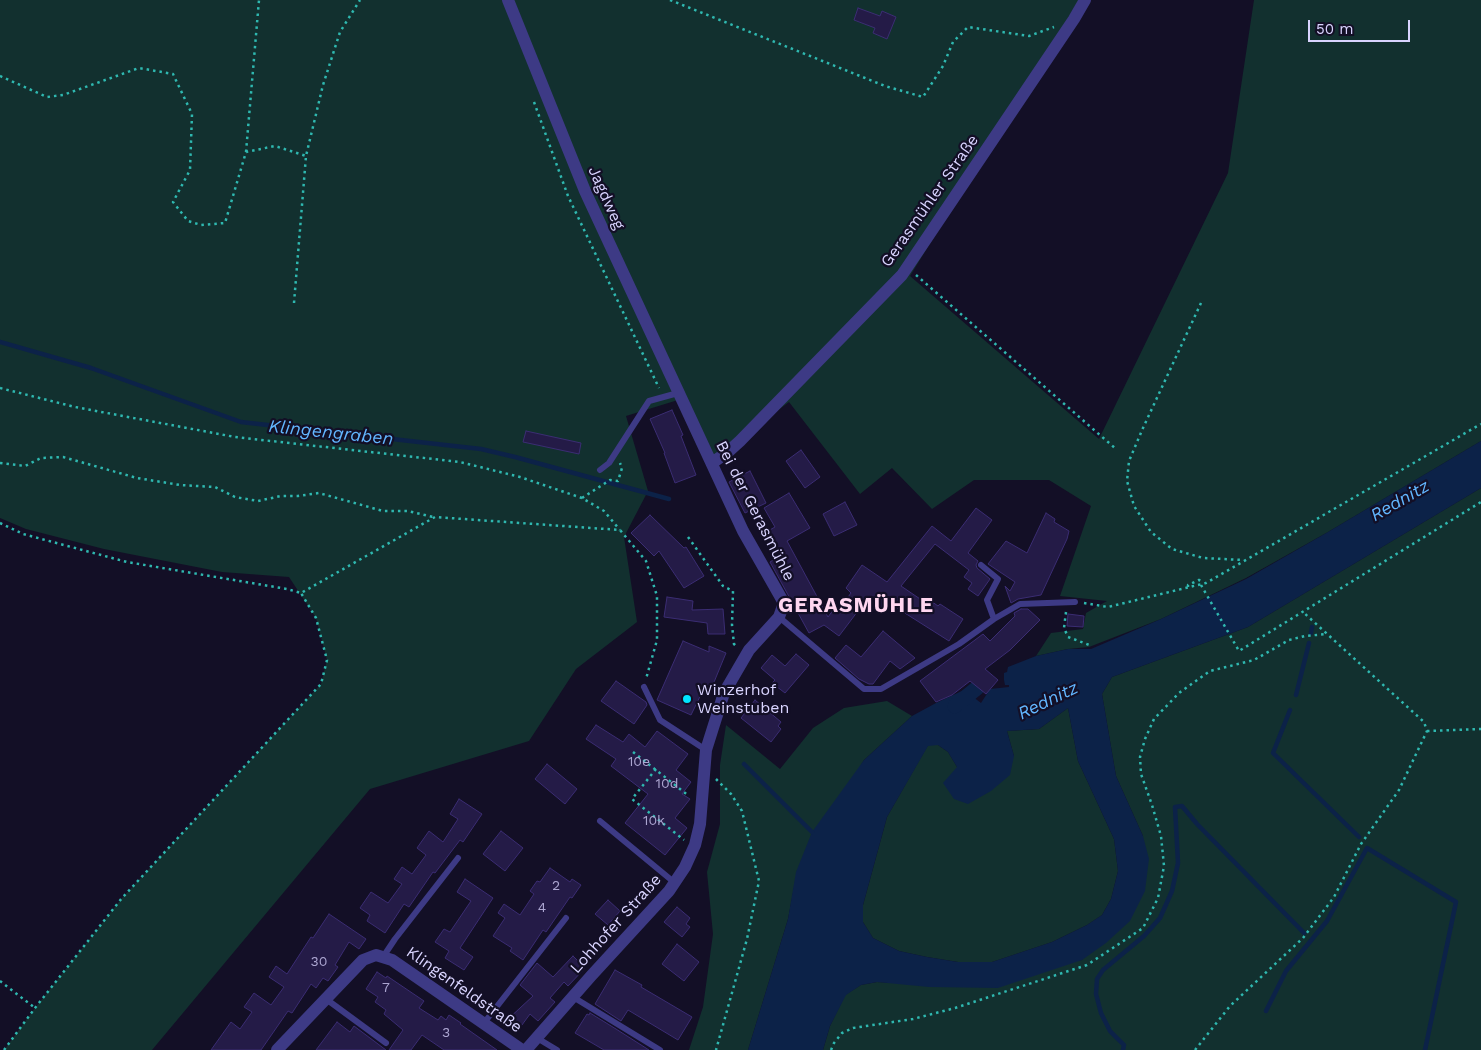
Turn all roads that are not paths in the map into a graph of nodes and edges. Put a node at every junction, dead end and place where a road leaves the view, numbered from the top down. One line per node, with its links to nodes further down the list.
1 (508, 0): 3 (street, Jagdweg)
2 (1085, 0): 5 (street, Gerasmühler Straße)
3 (678, 393): 4 (street, Jagdweg); 6 (lane)
4 (684, 405): 5 (street, Bei der Gerasmühle)
5 (712, 463): 9 (street, Bei der Gerasmühle)
6 (600, 470)
7 (982, 565): 10 (lane)
8 (1075, 602): 10 (lane)
9 (780, 617): 10 (lane); 12 (street, Lohhofer Straße)
10 (994, 619)
11 (644, 687): 12 (lane)
12 (706, 750): 15 (street, Lohhofer Straße)
13 (600, 821): 15 (lane)
14 (458, 858): 17 (lane)
15 (675, 883): 18 (street, Lohhofer Straße)
16 (566, 918): 20 (lane)
17 (383, 957): 19 (street, Klingenfeldstraße); 20 (street, Klingenfeldstraße)
18 (573, 997): 21 (street, Lohhofer Straße); 27 (lane)
19 (326, 999): 22 (lane); 23 (street, Klingenfeldstraße)
20 (484, 1023): 24 (street, Klingenfeldstraße)
21 (537, 1038): 25 (street, Lohhofer Straße); 26 (lane)
22 (386, 1043)
23 (276, 1050)
24 (522, 1050)
25 (526, 1050)
26 (557, 1050)
27 (660, 1050)

